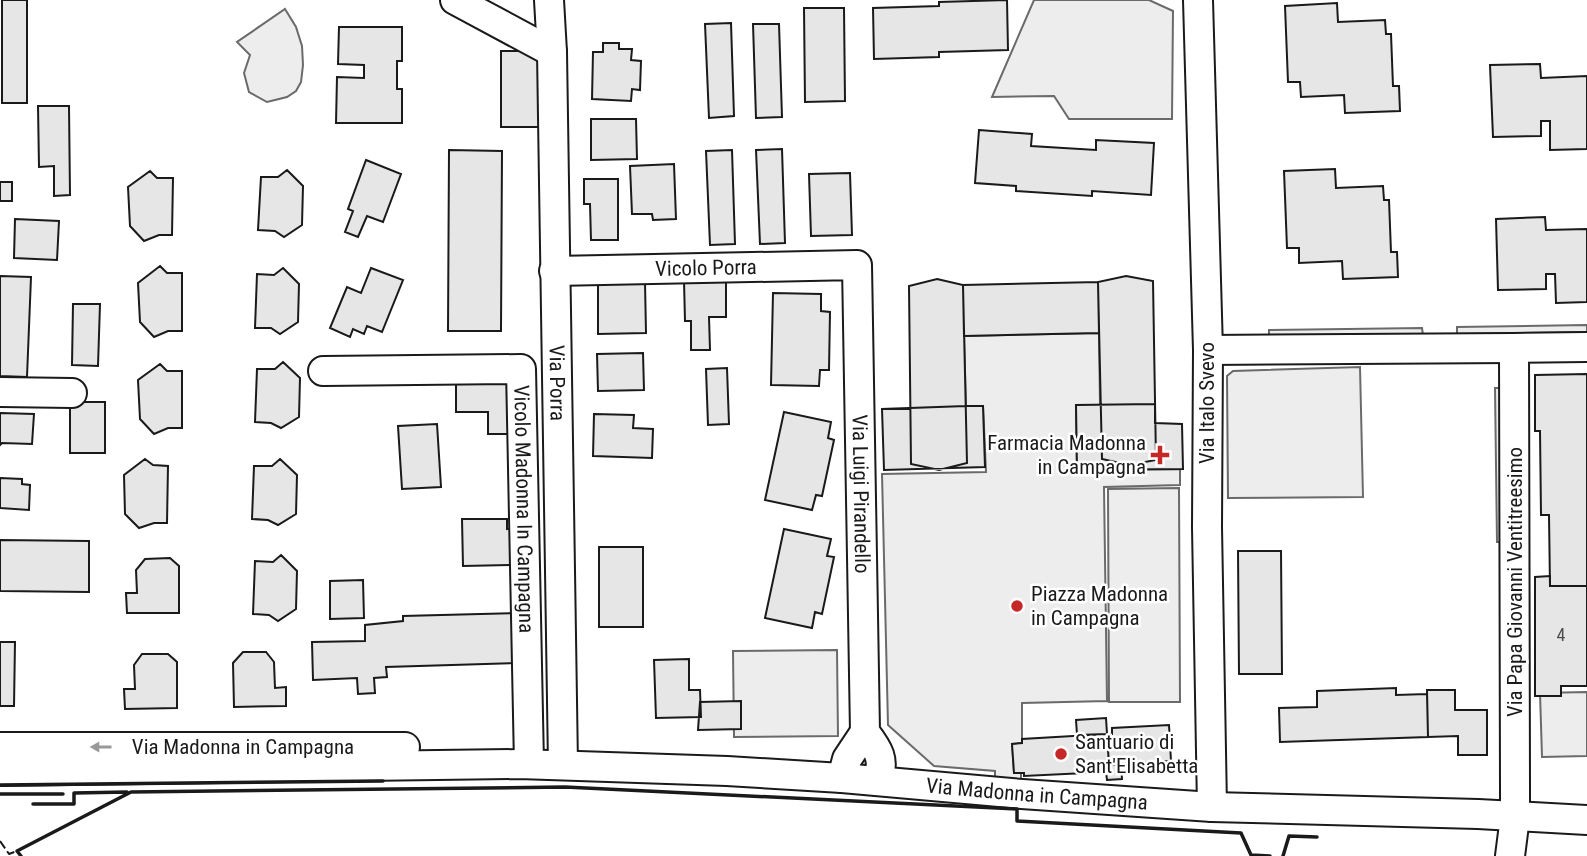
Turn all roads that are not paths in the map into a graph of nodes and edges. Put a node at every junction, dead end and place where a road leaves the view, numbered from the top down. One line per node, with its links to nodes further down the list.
1 (455, 0): 4 (street)
2 (548, 0): 4 (street, Via Porra)
3 (1198, 0): 9 (street, Via Italo Svevo)
4 (552, 52): 6 (street, Via Porra)
5 (857, 265): 6 (street, Vicolo Porra); 13 (street, Via Luigi Pirandello)
6 (554, 271): 17 (street, Via Porra)
7 (1587, 347): 8 (street)
8 (1514, 348): 9 (street); 23 (street, Via Papa Giovanni Ventitreesimo)
9 (1208, 350): 22 (street, Via Italo Svevo)
10 (323, 371): 15 (street, Vicolo Madonna In Campagna)
11 (0, 392): 12 (street)
12 (72, 393)
13 (865, 727): 19 (street); 20 (street, Via Luigi Pirandello); 21 (street)
14 (0, 747): 16 (street, Via Madonna in Campagna, one-way to 14)
15 (529, 764): 16 (street, Via Madonna in Campagna); 17 (street, Via Madonna in Campagna)
16 (485, 765): 18 (street, Via Madonna in Campagna)
17 (564, 765): 19 (street, Via Madonna in Campagna)
18 (0, 771)
19 (842, 778): 20 (street, Via Madonna in Campagna)
20 (877, 781): 21 (street, Via Madonna in Campagna)
21 (930, 786): 22 (street, Via Madonna in Campagna)
22 (1212, 807): 23 (street, Via Madonna in Campagna)
23 (1515, 817): 24 (street, Via Madonna in Campagna); 25 (street, Via Papa Giovanni Ventitreesimo)
24 (1587, 820)
25 (1510, 856)

